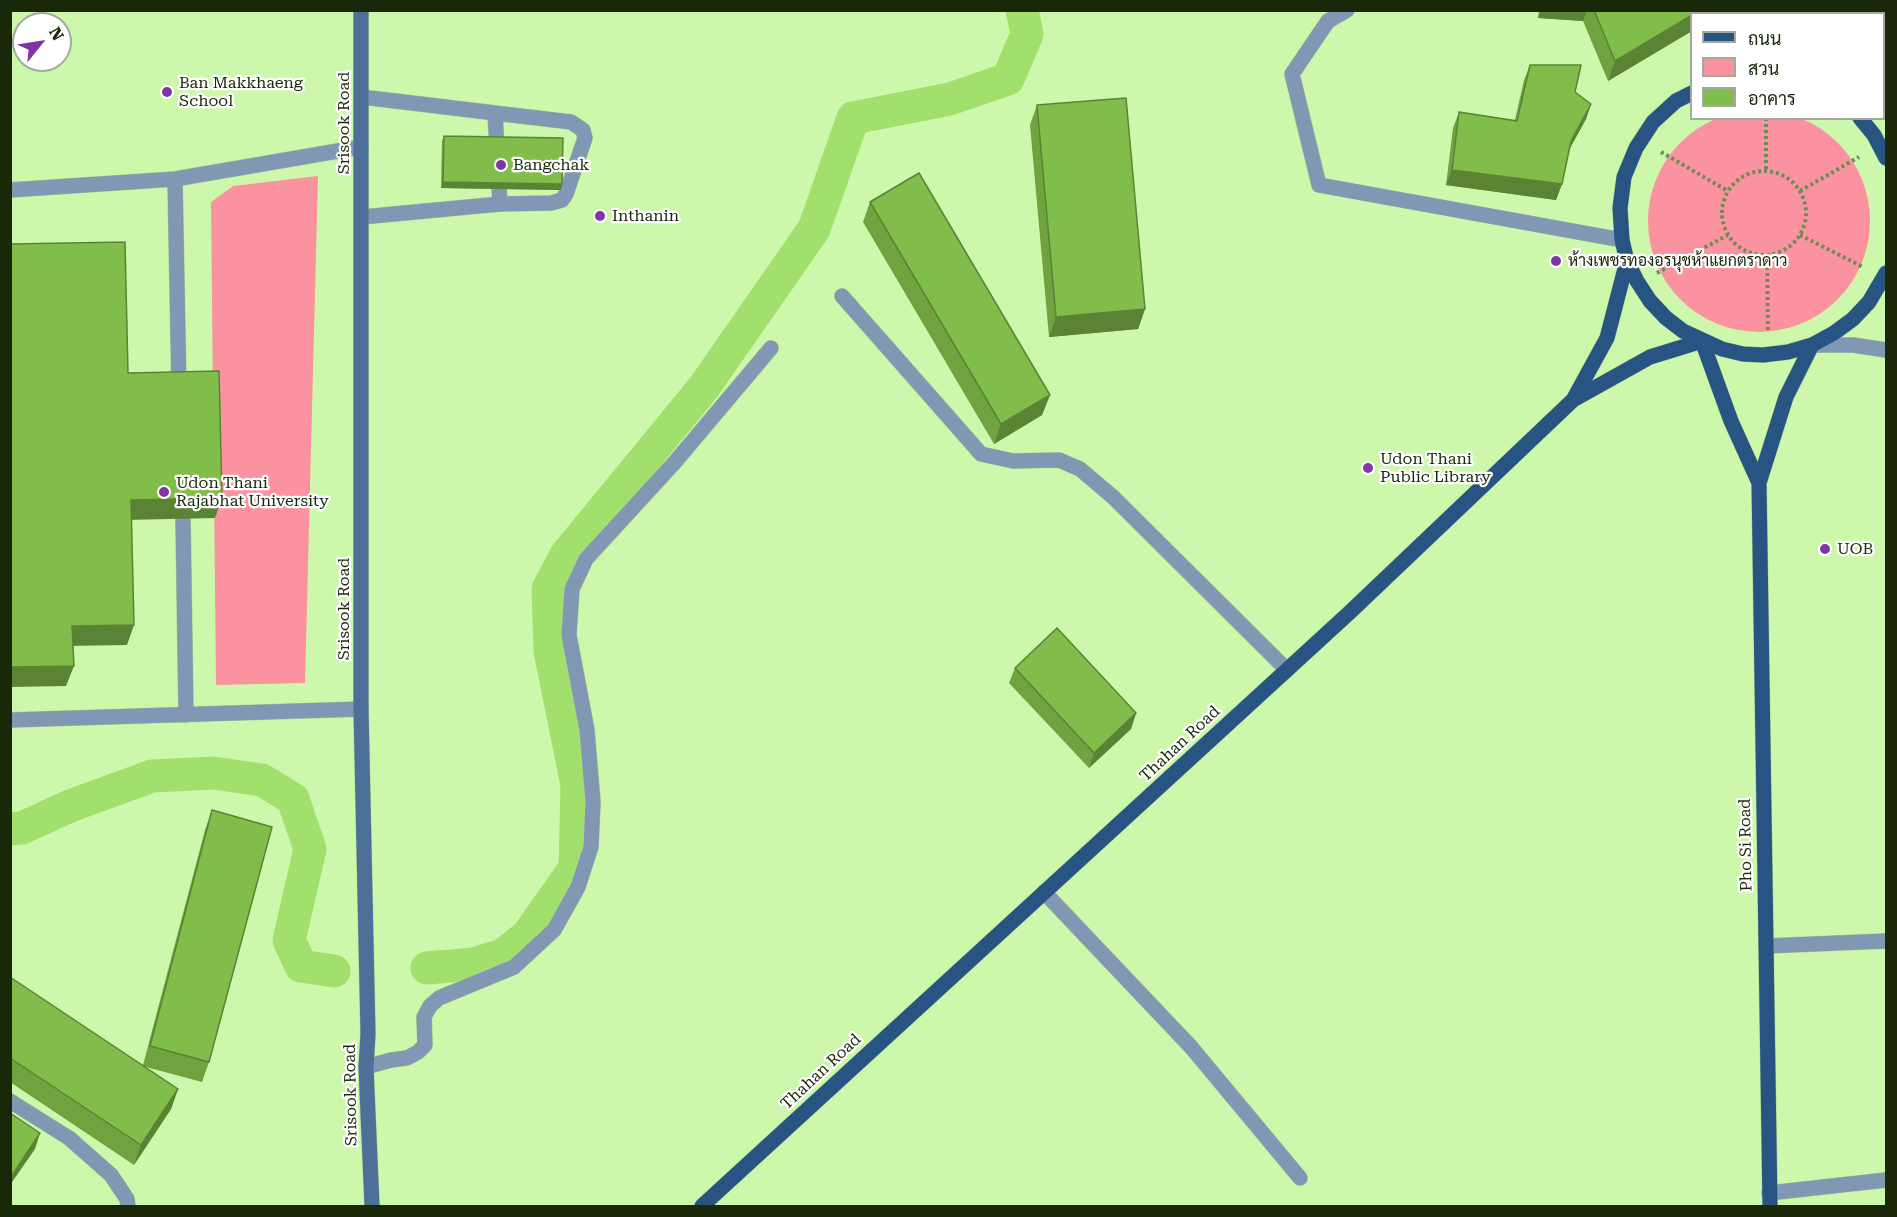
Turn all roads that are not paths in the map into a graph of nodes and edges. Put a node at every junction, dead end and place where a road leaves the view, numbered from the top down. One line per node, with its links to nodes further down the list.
1 (361, 10): 4 (main road, Srisook Road)
2 (1347, 10): 13 (street)
3 (1690, 94): 13 (main road)
4 (362, 97): 5 (street); 7 (main road, Srisook Road)
5 (495, 113): 11 (street); 11 (street)
6 (1861, 120): 8 (main road)
7 (362, 147): 9 (street); 12 (main road, Srisook Road)
8 (1883, 151)
9 (175, 179): 10 (street); 21 (street)
10 (10, 190)
11 (500, 204): 12 (street)
12 (362, 217): 26 (main road, Srisook Road)
13 (1622, 240): 14 (main road)
14 (1627, 261): 17 (main road); 22 (main road)
15 (1885, 275): 18 (main road)
16 (842, 296): 25 (street)
17 (1702, 341): 18 (main road); 22 (main road, Thahan Road); 23 (main road, Pho Si Road)
18 (1812, 345): 20 (street); 23 (main road, Pho Si Road)
19 (771, 348): 32 (street)
20 (1887, 350)
21 (179, 392)
22 (1573, 400): 25 (main road, Thahan Road)
23 (1759, 483): 31 (main road, Pho Si Road)
24 (183, 519): 27 (street)
25 (1287, 670): 29 (main road, Thahan Road)
26 (362, 709): 27 (street); 32 (main road, Srisook Road)
27 (186, 715): 28 (street)
28 (10, 720)
29 (1044, 892): 34 (street); 39 (main road, Thahan Road)
30 (1887, 941): 31 (street)
31 (1766, 946): 36 (main road, Pho Si Road)
32 (366, 1067): 38 (main road, Srisook Road)
33 (10, 1101): 37 (street)
34 (1300, 1178)
35 (1887, 1180): 36 (street)
36 (1770, 1200)
37 (128, 1206)
38 (372, 1206)
39 (702, 1206)

